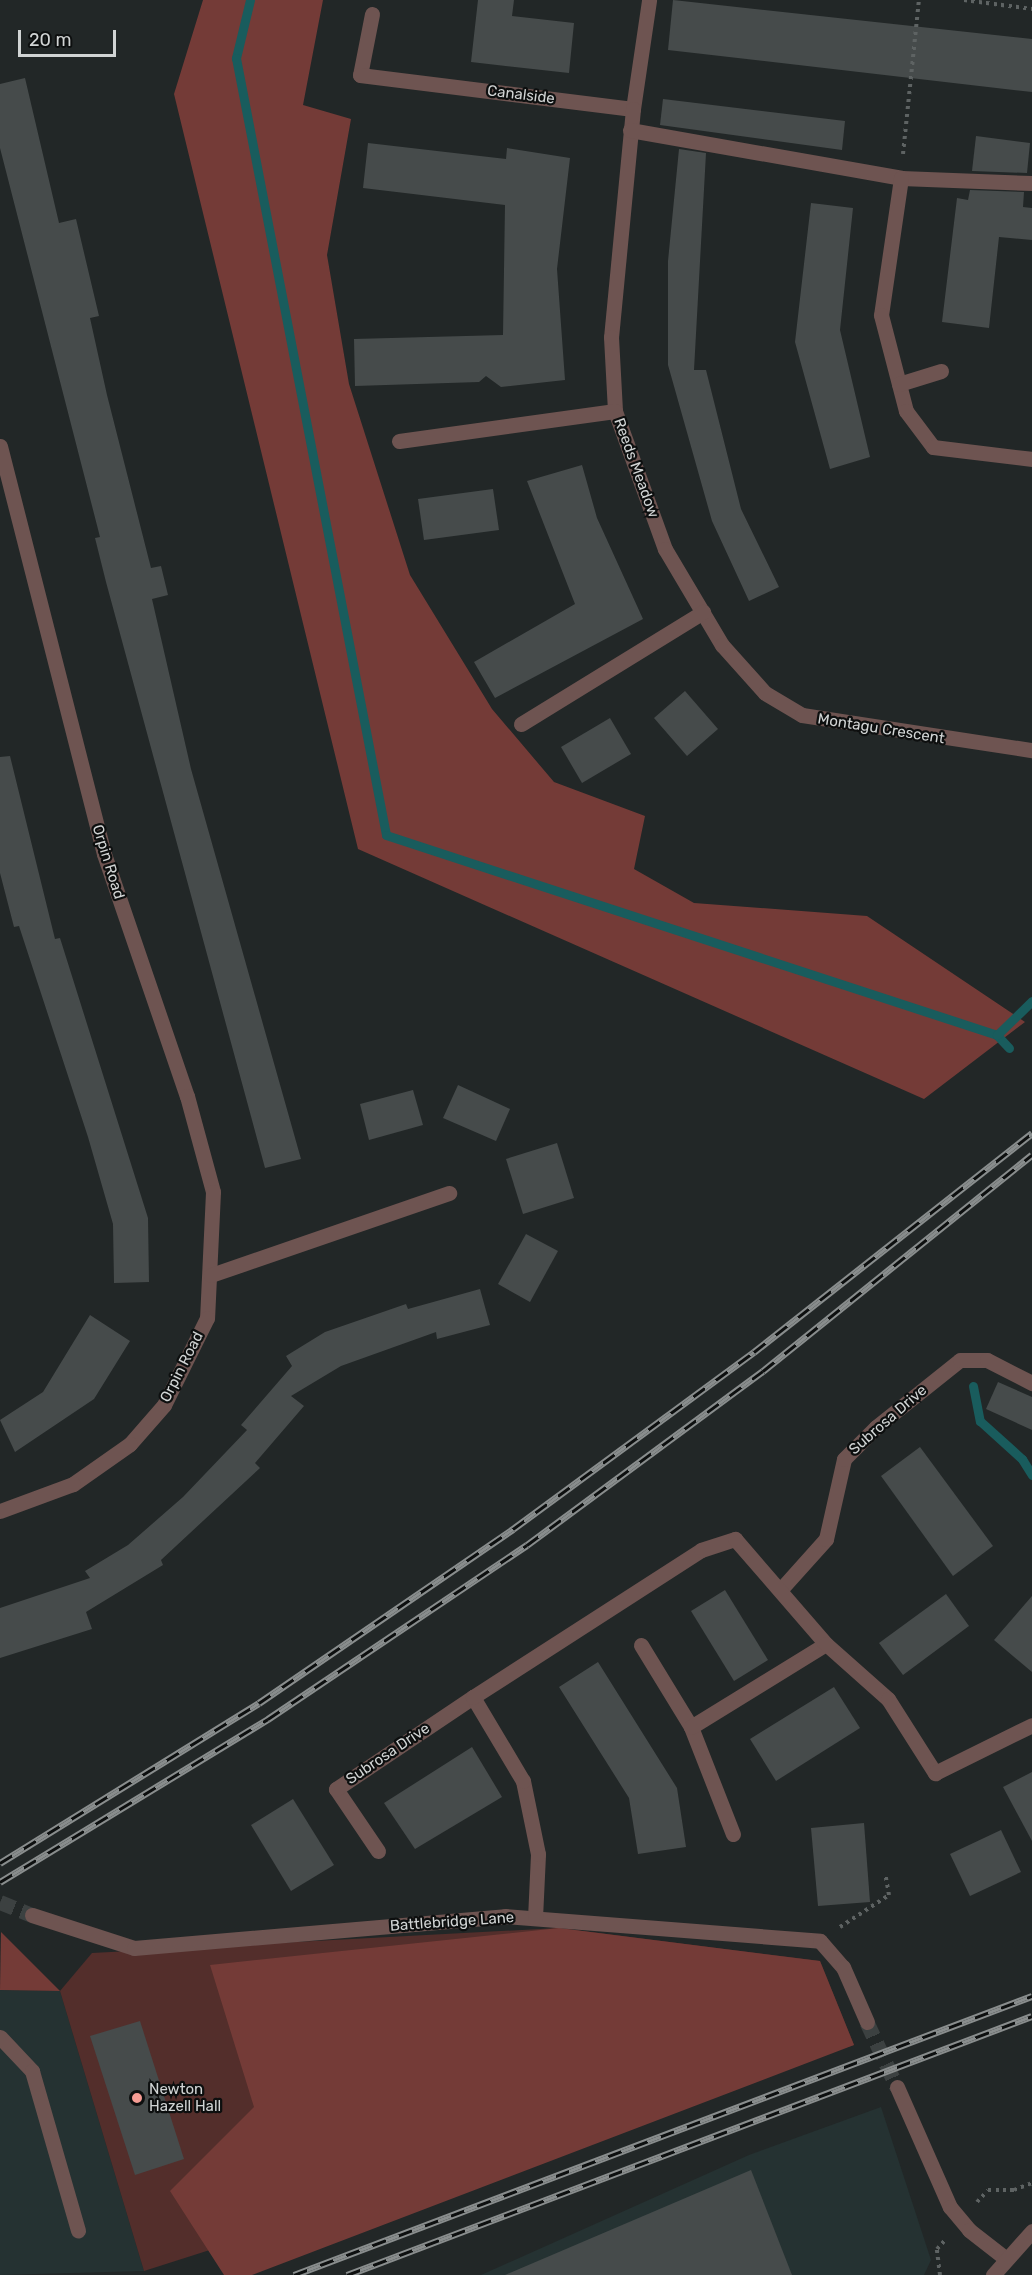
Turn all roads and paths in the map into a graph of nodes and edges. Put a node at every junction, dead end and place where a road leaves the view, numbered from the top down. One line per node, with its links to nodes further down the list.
1 (649, 0): 6 (street)
2 (919, 0): 8 (path)
3 (964, 0): 4 (path)
4 (1032, 9)
5 (372, 14): 6 (street, Canalside)
6 (633, 109): 7 (street, Reeds Meadow)
7 (630, 130): 8 (street); 12 (street, Reeds Meadow)
8 (901, 178): 9 (street); 11 (street)
9 (1032, 183)
10 (941, 371): 11 (street)
11 (899, 384): 15 (street)
12 (615, 411): 13 (street); 16 (street, Reeds Meadow)
13 (399, 441)
14 (0, 446): 21 (street, Orpin Road)
15 (1032, 459)
16 (703, 612): 17 (street, Reeds Meadow); 18 (street)
17 (722, 645): 19 (street, Montagu Crescent)
18 (521, 723)
19 (1032, 750)
20 (449, 1193): 21 (street)
21 (211, 1275): 23 (street, Orpin Road)
22 (1032, 1383): 24 (street, Subrosa Drive)
23 (0, 1511)
24 (782, 1588): 25 (street, Subrosa Drive); 27 (street, Subrosa Drive)
25 (826, 1644): 28 (street, Subrosa Drive); 29 (street)
26 (641, 1645): 29 (street)
27 (473, 1697): 31 (street, Subrosa Drive); 34 (street)
28 (1032, 1725)
29 (691, 1727): 30 (street)
30 (733, 1834)
31 (378, 1851)
32 (885, 1873): 35 (path)
33 (32, 1915): 34 (street, Battlebridge Lane)
34 (535, 1918): 35 (street, Battlebridge Lane)
35 (820, 1941): 36 (street)
36 (867, 2022)
37 (0, 2037): 41 (street)
38 (897, 2087): 44 (street)
39 (1032, 2183): 40 (path)
40 (988, 2190)
41 (78, 2230)
42 (1032, 2231): 44 (street)
43 (937, 2249): 45 (path)
44 (1005, 2258): 46 (street)
45 (940, 2275)
46 (993, 2275)

